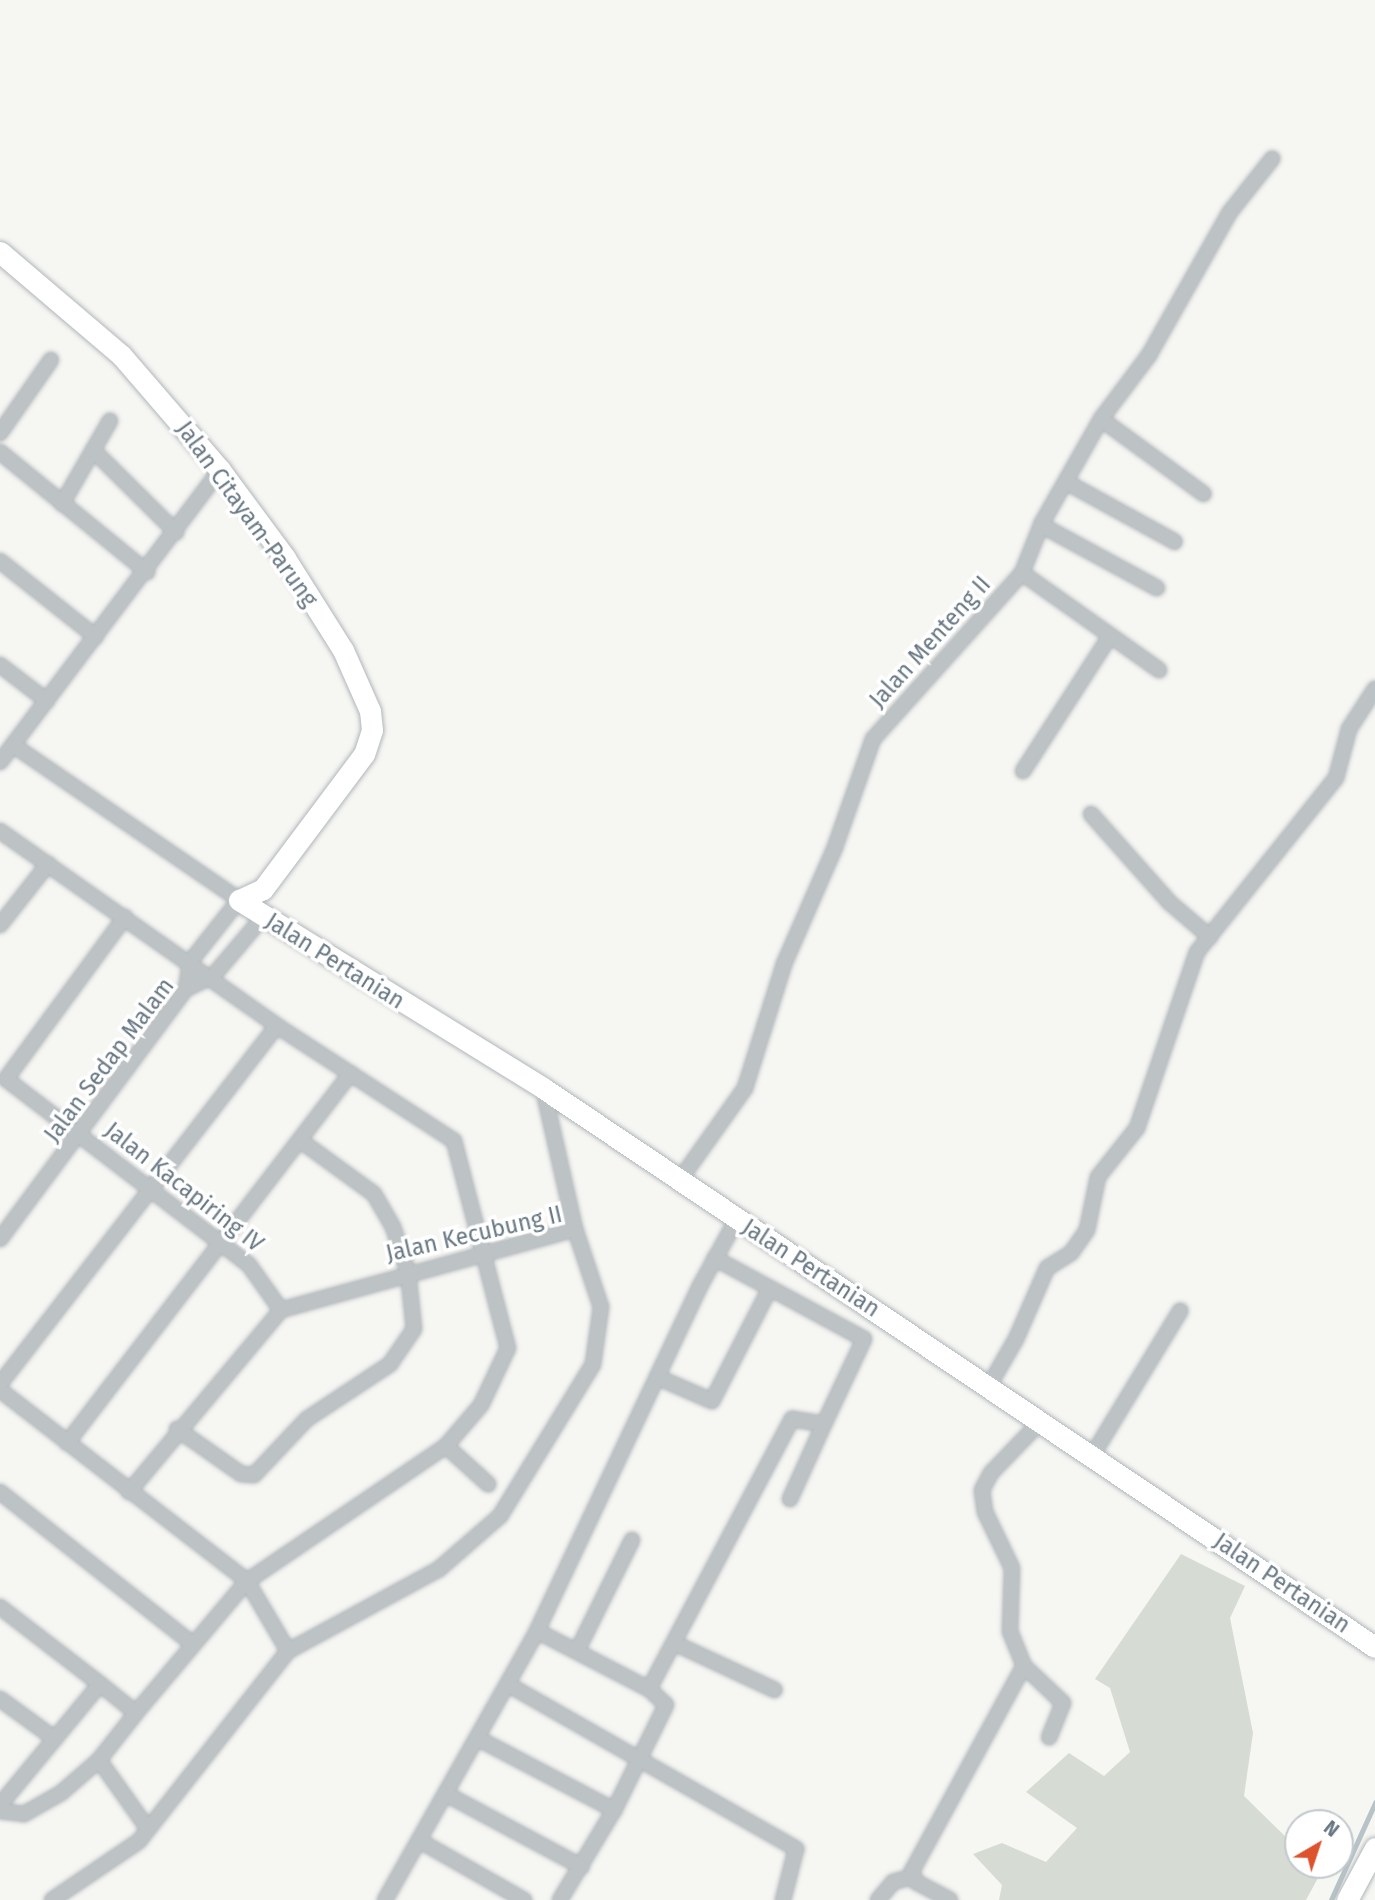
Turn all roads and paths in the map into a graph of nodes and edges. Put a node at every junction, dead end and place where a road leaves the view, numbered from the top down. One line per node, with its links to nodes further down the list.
1 (1272, 159): 4 (street, Jalan Menteng II)
2 (0, 252): 9 (street, Jalan Citayam-Parung)
3 (51, 360): 6 (street)
4 (1101, 419): 10 (street, Jalan Menteng II); 11 (street)
5 (110, 421): 7 (street)
6 (0, 433)
7 (93, 450): 12 (street); 14 (street)
8 (0, 452): 12 (street)
9 (220, 471): 14 (street); 32 (street, Jalan Citayam-Parung)
10 (1066, 482): 13 (street, Jalan Menteng II); 15 (street)
11 (1204, 494)
12 (62, 504): 17 (street)
13 (1041, 525): 18 (street, Jalan Menteng II); 19 (street)
14 (176, 532): 17 (street)
15 (1175, 542)
16 (0, 561): 21 (street)
17 (147, 572): 21 (street)
18 (1022, 573): 20 (street); 47 (street, Jalan Menteng II)
19 (1157, 588)
20 (1110, 636): 23 (street); 28 (street)
21 (96, 637): 25 (street)
22 (0, 665): 25 (street)
23 (1158, 670)
24 (1375, 689): 37 (street)
25 (47, 701): 26 (street)
26 (13, 746): 27 (street); 33 (street)
27 (0, 762)
28 (1023, 771)
29 (1091, 814): 37 (street)
30 (0, 831): 31 (street)
31 (48, 864): 34 (street); 36 (street)
32 (263, 888): 33 (street, Jalan Citayam-Parung); 35 (street)
33 (239, 900): 35 (street, Jalan Pertanian); 38 (street)
34 (125, 917): 38 (street); 43 (street)
35 (263, 917): 39 (street, Jalan Sedap Malam); 44 (street, Jalan Pertanian)
36 (0, 925)
37 (1210, 937): 61 (street)
38 (190, 962): 39 (street); 40 (street)
39 (213, 976): 40 (street, Jalan Sedap Malam); 41 (street)
40 (186, 989): 45 (street, Jalan Sedap Malam)
41 (277, 1026): 42 (street); 48 (street)
42 (351, 1073): 46 (street); 53 (street)
43 (2, 1080): 45 (street, Jalan Kacapiring IV)
44 (543, 1088): 47 (street, Jalan Pertanian); 50 (street)
45 (81, 1137): 48 (street, Jalan Kacapiring IV); 51 (street, Jalan Sedap Malam)
46 (301, 1141): 52 (street); 55 (street)
47 (679, 1181): 49 (street, Jalan Pertanian)
48 (151, 1189): 52 (street, Jalan Kacapiring IV); 60 (street)
49 (737, 1219): 54 (street); 61 (street, Jalan Pertanian)
50 (575, 1229): 53 (street, Jalan Kecubung II); 80 (street, Jalan Kecubung II)
51 (0, 1239)
52 (221, 1241): 57 (street, Jalan Kacapiring IV); 66 (street)
53 (486, 1256): 55 (street, Jalan Kecubung II); 67 (street)
54 (714, 1258): 56 (street); 59 (street)
55 (408, 1272): 57 (street, Jalan Kecubung II); 65 (street)
56 (769, 1290): 59 (street); 64 (street)
57 (281, 1310): 65 (street)
58 (1180, 1311): 68 (street)
59 (657, 1377): 76 (street)
60 (0, 1384)
61 (990, 1384): 63 (street, Jalan Pertanian)
62 (0, 1390): 66 (street)
63 (1040, 1422): 68 (street, Jalan Pertanian); 82 (street)
64 (824, 1424): 72 (street); 78 (street)
65 (177, 1429): 71 (street)
66 (67, 1443): 71 (street)
67 (446, 1446): 69 (street); 74 (street)
68 (1092, 1456): 79 (street, Jalan Pertanian)
69 (488, 1485)
70 (0, 1492): 77 (street)
71 (129, 1492): 74 (street)
72 (790, 1499)
73 (632, 1540): 81 (street)
74 (247, 1581): 77 (street); 80 (street)
75 (0, 1607): 83 (street)
76 (537, 1631): 81 (street); 84 (street)
77 (191, 1643): 88 (street)
78 (674, 1643): 85 (street); 86 (street)
79 (1375, 1647)
80 (288, 1651): 98 (street, Jalan Kecubung II)
81 (577, 1651): 85 (street)
82 (1024, 1666): 89 (street); 102 (street)
83 (100, 1684): 88 (street); 90 (street)
84 (509, 1685): 91 (street); 92 (street)
85 (649, 1689): 92 (street)
86 (775, 1690)
87 (0, 1699): 90 (street)
88 (136, 1713): 93 (street)
89 (1049, 1737)
90 (55, 1739): 95 (street)
91 (479, 1739): 94 (street); 96 (street)
92 (639, 1757): 96 (street); 107 (street)
93 (99, 1760): 97 (street); 98 (street)
94 (446, 1794): 99 (street); 101 (street)
95 (0, 1805)
96 (614, 1810): 101 (street)
97 (0, 1811)
98 (148, 1829): 104 (street, Jalan Kecubung II)
99 (420, 1840): 103 (street); 105 (street)
100 (1375, 1848): 110 (street)
101 (582, 1867): 106 (street)
102 (912, 1877): 108 (street); 109 (street)
103 (392, 1898)
104 (52, 1900)
105 (524, 1900)
106 (560, 1900)
107 (783, 1900)
108 (878, 1900)
109 (950, 1900)
110 (1347, 1900)

